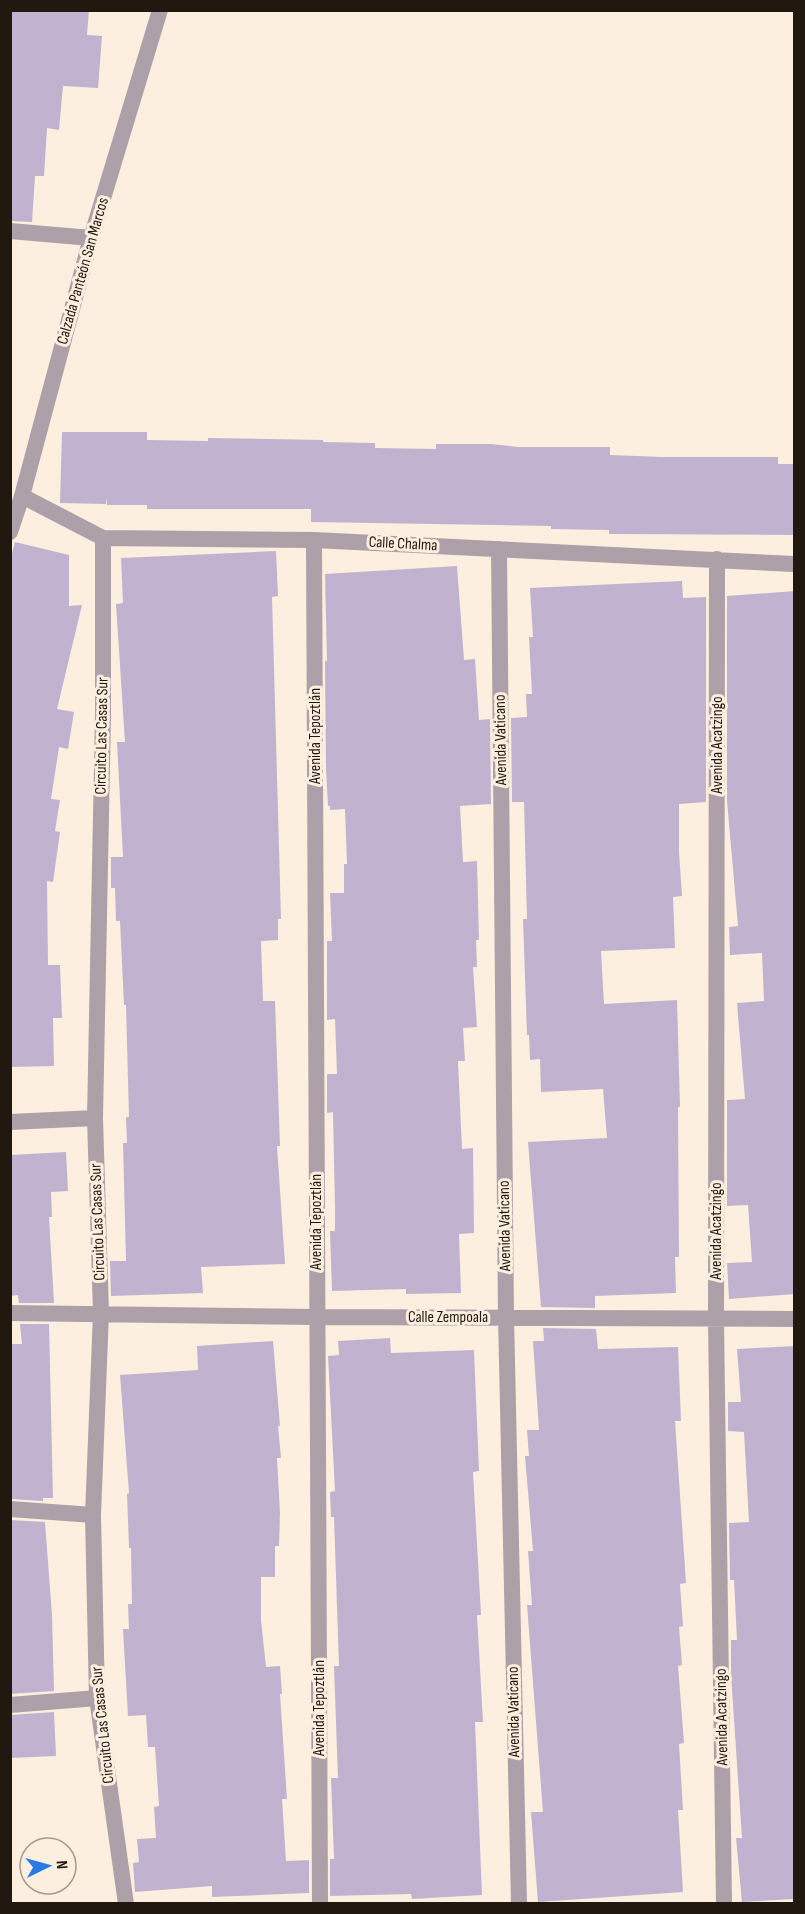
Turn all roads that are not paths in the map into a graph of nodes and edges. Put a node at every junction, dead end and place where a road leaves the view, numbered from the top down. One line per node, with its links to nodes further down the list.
1 (160, 10): 3 (street, Calzada Panteón San Marcos)
2 (10, 231): 3 (street)
3 (91, 238): 4 (street, Calzada Panteón San Marcos)
4 (22, 496): 5 (street, Calzada Panteón San Marcos); 6 (street, Calle Chalma)
5 (10, 532)
6 (103, 538): 7 (street, Calle Chalma); 11 (street, Circuito Las Casas Sur)
7 (314, 540): 8 (street, Calle Chalma); 15 (street, Avenida Tepoztlán)
8 (499, 549): 9 (street, Calle Chalma); 16 (street, Avenida Vaticano)
9 (717, 559): 10 (street, Calle Chalma); 18 (street, Avenida Acatzingo)
10 (795, 564)
11 (95, 1118): 12 (street); 14 (street, Circuito Las Casas Sur)
12 (10, 1122)
13 (10, 1312): 14 (street, Calle Zempoala)
14 (101, 1313): 15 (street, Calle Zempoala); 20 (street, Circuito Las Casas Sur)
15 (317, 1317): 16 (street, Calle Zempoala); 24 (street, Avenida Tepoztlán)
16 (506, 1317): 18 (street, Calle Zempoala); 25 (street, Avenida Vaticano)
17 (795, 1319): 18 (street, Calle Zempoala)
18 (716, 1320): 26 (street, Avenida Acatzingo)
19 (10, 1509): 20 (street)
20 (93, 1515): 21 (street, Circuito Las Casas Sur)
21 (97, 1698): 22 (street); 23 (street, Circuito Las Casas Sur)
22 (10, 1705)
23 (126, 1904)
24 (320, 1904)
25 (519, 1904)
26 (724, 1904)

